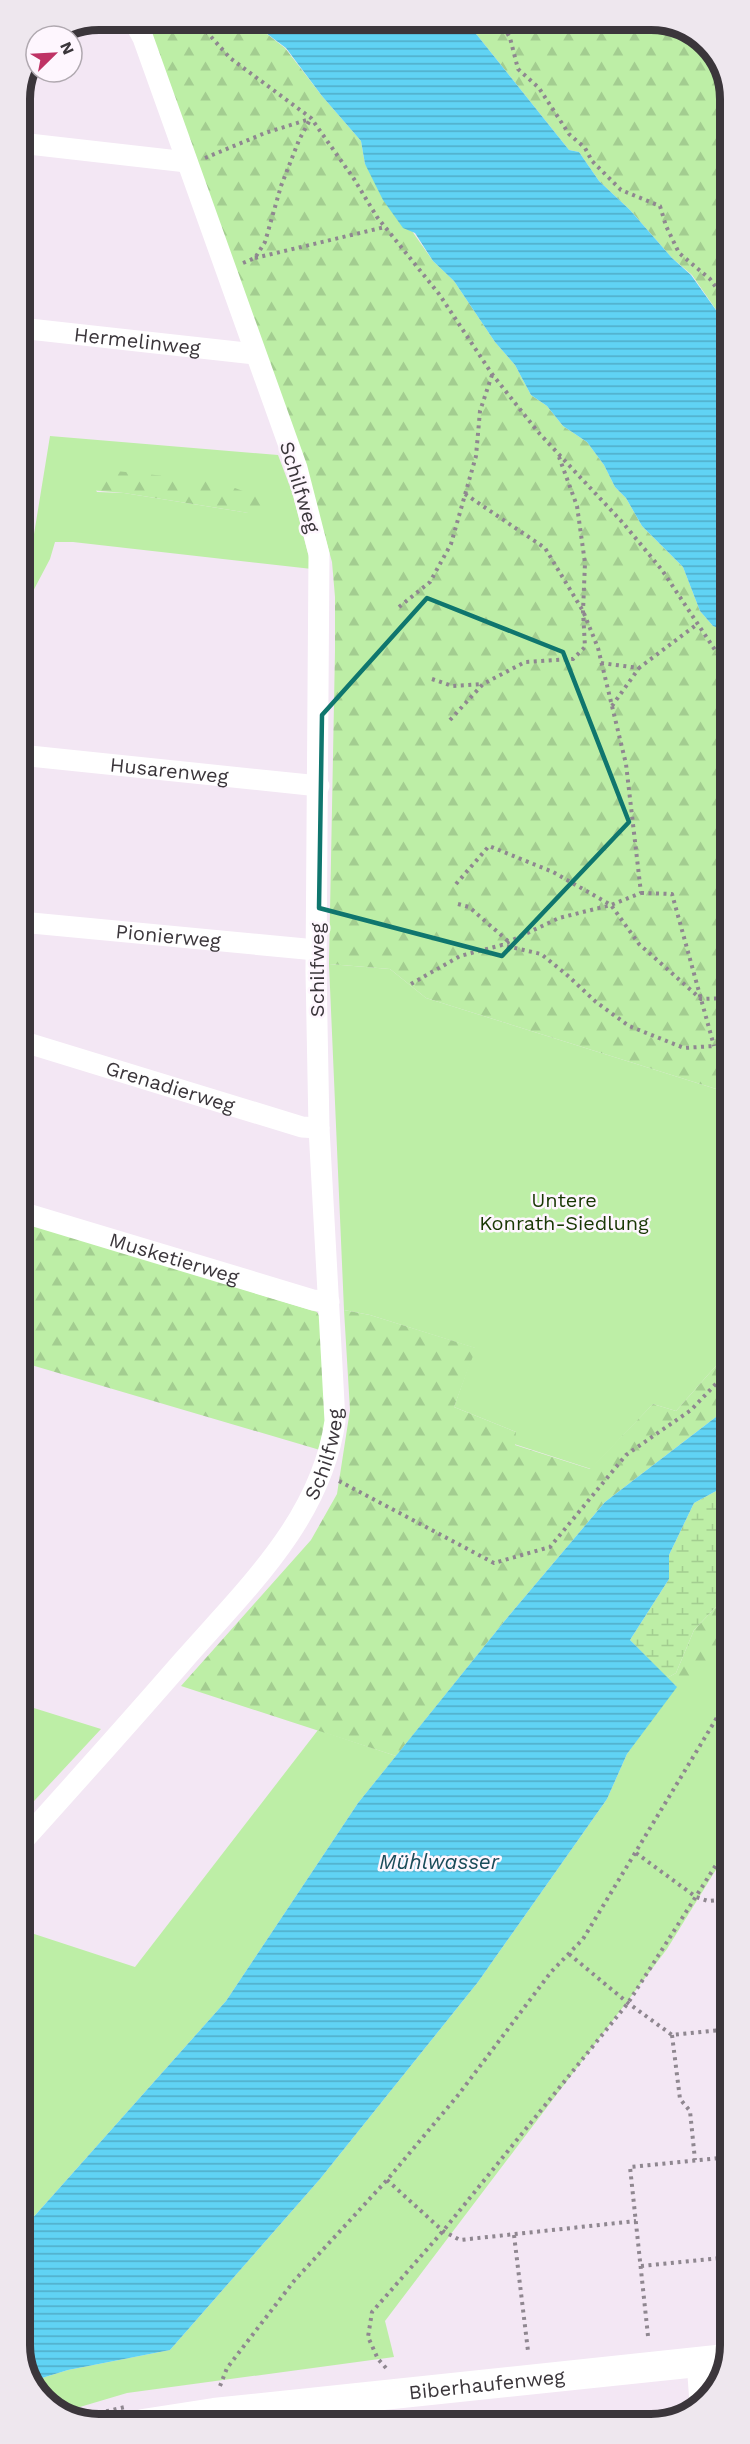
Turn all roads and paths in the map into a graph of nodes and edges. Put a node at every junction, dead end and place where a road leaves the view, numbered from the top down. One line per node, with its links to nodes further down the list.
1 (139, 30): 6 (street, Schilfweg)
2 (205, 30): 4 (path)
3 (506, 30): 10 (path)
4 (311, 118): 6 (path); 7 (path); 8 (path)
5 (30, 144): 6 (street)
6 (187, 162): 9 (street, Schilfweg)
7 (385, 227): 8 (path); 13 (path)
8 (255, 258): 9 (path)
9 (224, 269): 12 (street, Schilfweg)
10 (720, 293)
11 (30, 329): 12 (street, Hermelinweg)
12 (255, 354): 27 (street, Schilfweg)
13 (492, 374): 14 (path); 15 (path)
14 (558, 453): 17 (path); 18 (path)
15 (465, 494): 16 (path); 17 (path)
16 (399, 607)
17 (583, 611): 20 (path); 23 (path)
18 (696, 625): 19 (path); 21 (path)
19 (720, 658)
20 (601, 663): 21 (path); 24 (path)
21 (639, 668): 24 (path)
22 (432, 679): 23 (path)
23 (483, 684): 25 (path)
24 (612, 706): 29 (path)
25 (450, 720)
26 (30, 756): 27 (street, Husarenweg)
27 (319, 786): 35 (street, Schilfweg)
28 (456, 884): 31 (path)
29 (641, 893): 31 (path); 38 (path)
30 (458, 904): 33 (path)
31 (610, 905): 33 (path); 38 (path)
32 (30, 923): 35 (street, Pionierweg)
33 (509, 942): 34 (path)
34 (502, 945): 36 (path); 40 (path)
35 (316, 950): 42 (street, Schilfweg)
36 (411, 984)
37 (720, 998): 38 (path)
38 (701, 999): 40 (path)
39 (30, 1044): 42 (street, Grenadierweg)
40 (714, 1046): 41 (path)
41 (720, 1046)
42 (320, 1128): 44 (street, Schilfweg)
43 (30, 1215): 44 (street, Musketierweg)
44 (329, 1302): 46 (street, Schilfweg)
45 (720, 1379): 46 (path)
46 (322, 1472): 48 (street, Schilfweg)
47 (720, 1713): 49 (path)
48 (30, 1833)
49 (636, 1853): 51 (path); 53 (path)
50 (720, 1859): 51 (path)
51 (696, 1897): 52 (path); 54 (path)
52 (720, 1900)
53 (568, 1954): 54 (path); 59 (path)
54 (628, 2003): 56 (path); 61 (path)
55 (720, 2030): 56 (path)
56 (672, 2035): 58 (path)
57 (720, 2158): 58 (path)
58 (695, 2160): 60 (path)
59 (387, 2180): 61 (path); 70 (path)
60 (636, 2221): 62 (path); 64 (path)
61 (443, 2230): 62 (path); 68 (path)
62 (514, 2235): 66 (path)
63 (720, 2258): 64 (path)
64 (640, 2266): 65 (path)
65 (648, 2336)
66 (528, 2351)
67 (711, 2361): 69 (street); 70 (main road, Biberhaufenweg)
68 (386, 2368)
69 (704, 2389)
70 (217, 2408): 71 (main road, Biberhaufenweg)
71 (189, 2414)

